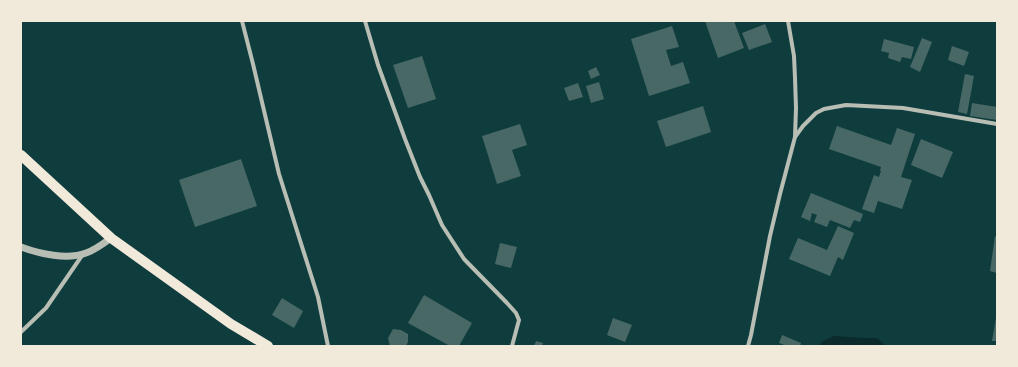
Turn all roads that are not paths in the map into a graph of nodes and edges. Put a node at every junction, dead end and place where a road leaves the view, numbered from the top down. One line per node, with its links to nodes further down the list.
1 (242, 21): 12 (street)
2 (365, 21): 13 (street)
3 (788, 21): 5 (street)
4 (997, 124): 5 (street)
5 (795, 137): 14 (street)
6 (21, 155): 7 (main road)
7 (111, 238): 9 (street); 11 (main road)
8 (21, 247): 9 (street)
9 (84, 254): 10 (street)
10 (21, 332)
11 (268, 346)
12 (329, 346)
13 (512, 346)
14 (748, 346)

